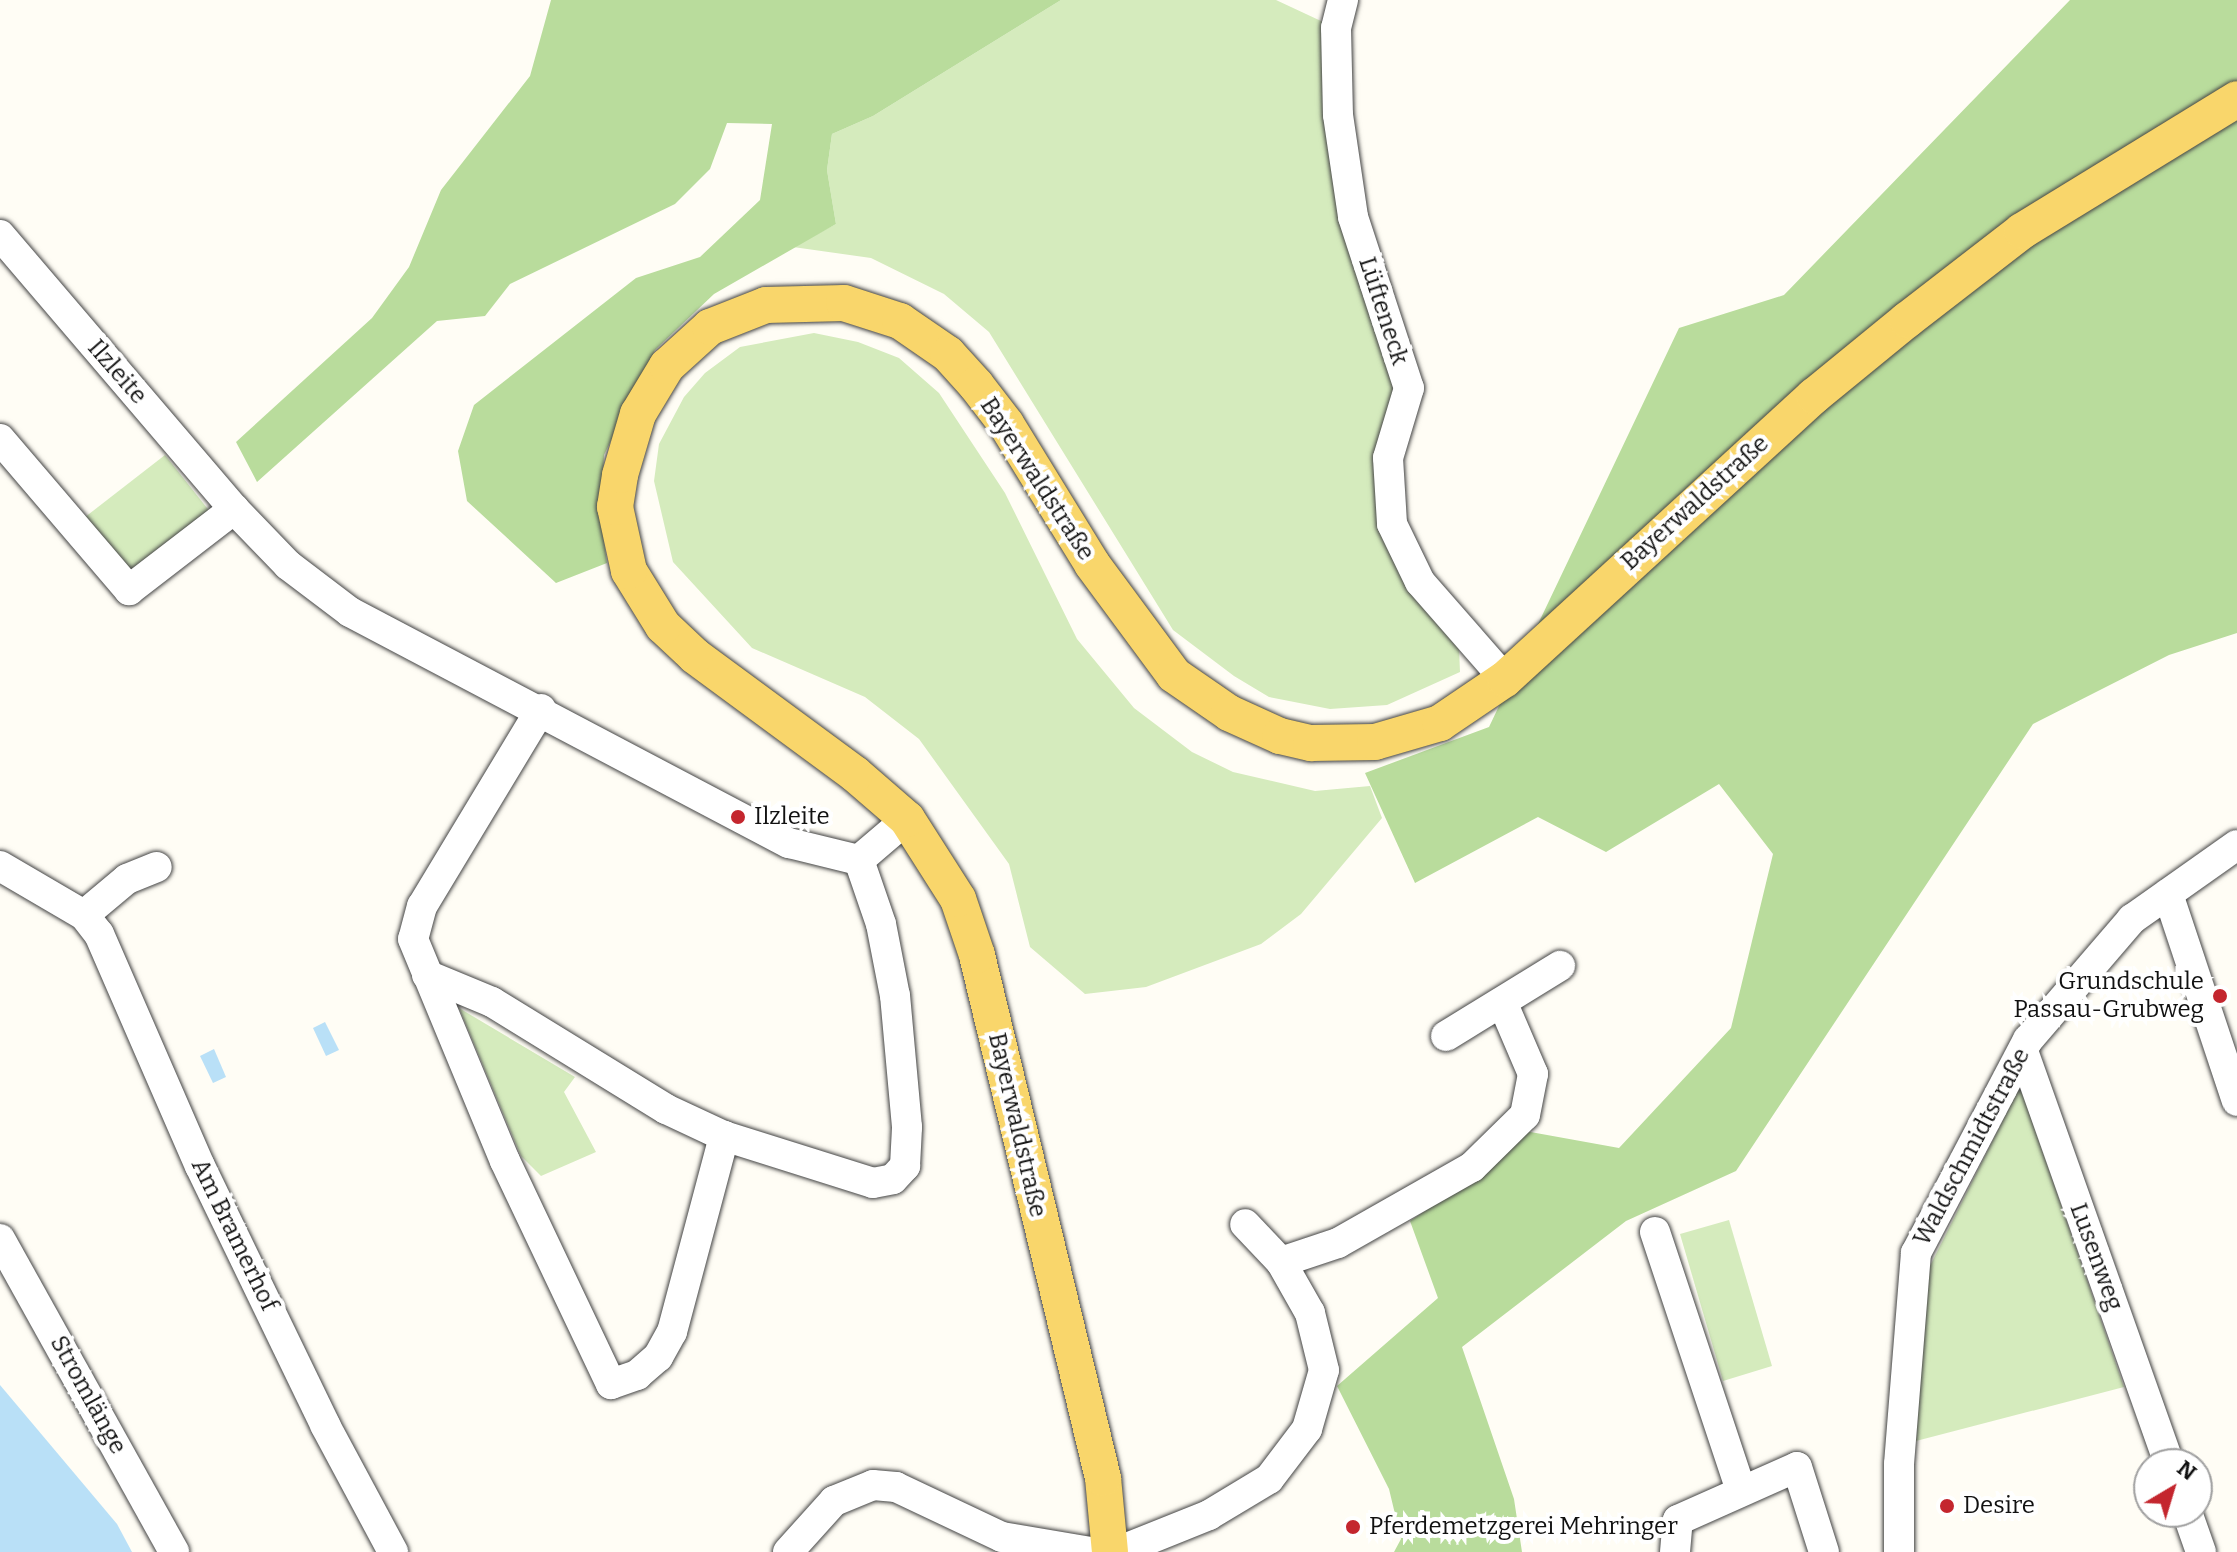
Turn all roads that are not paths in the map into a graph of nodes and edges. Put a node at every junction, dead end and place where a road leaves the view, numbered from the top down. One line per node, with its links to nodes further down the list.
1 (1343, 0): 6 (street, Lüfteneck)
2 (2237, 99): 6 (main road, Bayerwaldstraße)
3 (0, 235): 5 (street, Ilzleite)
4 (0, 439): 5 (street)
5 (234, 509): 7 (street, Ilzleite)
6 (1505, 679): 8 (main road, Bayerwaldstraße)
7 (541, 709): 10 (street, Ilzleite); 16 (street)
8 (907, 819): 10 (street); 33 (main road, Bayerwaldstraße)
9 (2237, 845): 13 (street, Waldschmidtstraße)
10 (859, 860): 21 (street)
11 (0, 866): 14 (street, Am Bramerhof)
12 (157, 867): 14 (street)
13 (2168, 894): 19 (street, Waldschmidtstraße); 20 (street)
14 (84, 915): 30 (street, Am Bramerhof)
15 (1560, 966): 17 (street)
16 (427, 975): 21 (street); 21 (street)
17 (1503, 1004): 18 (street); 25 (street)
18 (1446, 1036)
19 (2023, 1051): 26 (street, Lusenweg); 37 (street, Waldschmidtstraße)
20 (2237, 1101)
21 (724, 1136)
22 (1245, 1224): 25 (street)
23 (1655, 1232): 27 (street)
24 (0, 1239): 29 (street, Stromlänge)
25 (1281, 1262): 34 (street)
26 (2163, 1448)
27 (1741, 1491): 35 (street); 36 (street)
28 (2193, 1528): 38 (street)
29 (174, 1552)
30 (393, 1552)
31 (788, 1552): 32 (street)
32 (1091, 1552)
33 (1110, 1552)
34 (1117, 1552)
35 (1675, 1552)
36 (1824, 1552)
37 (1899, 1552)
38 (2201, 1552)

